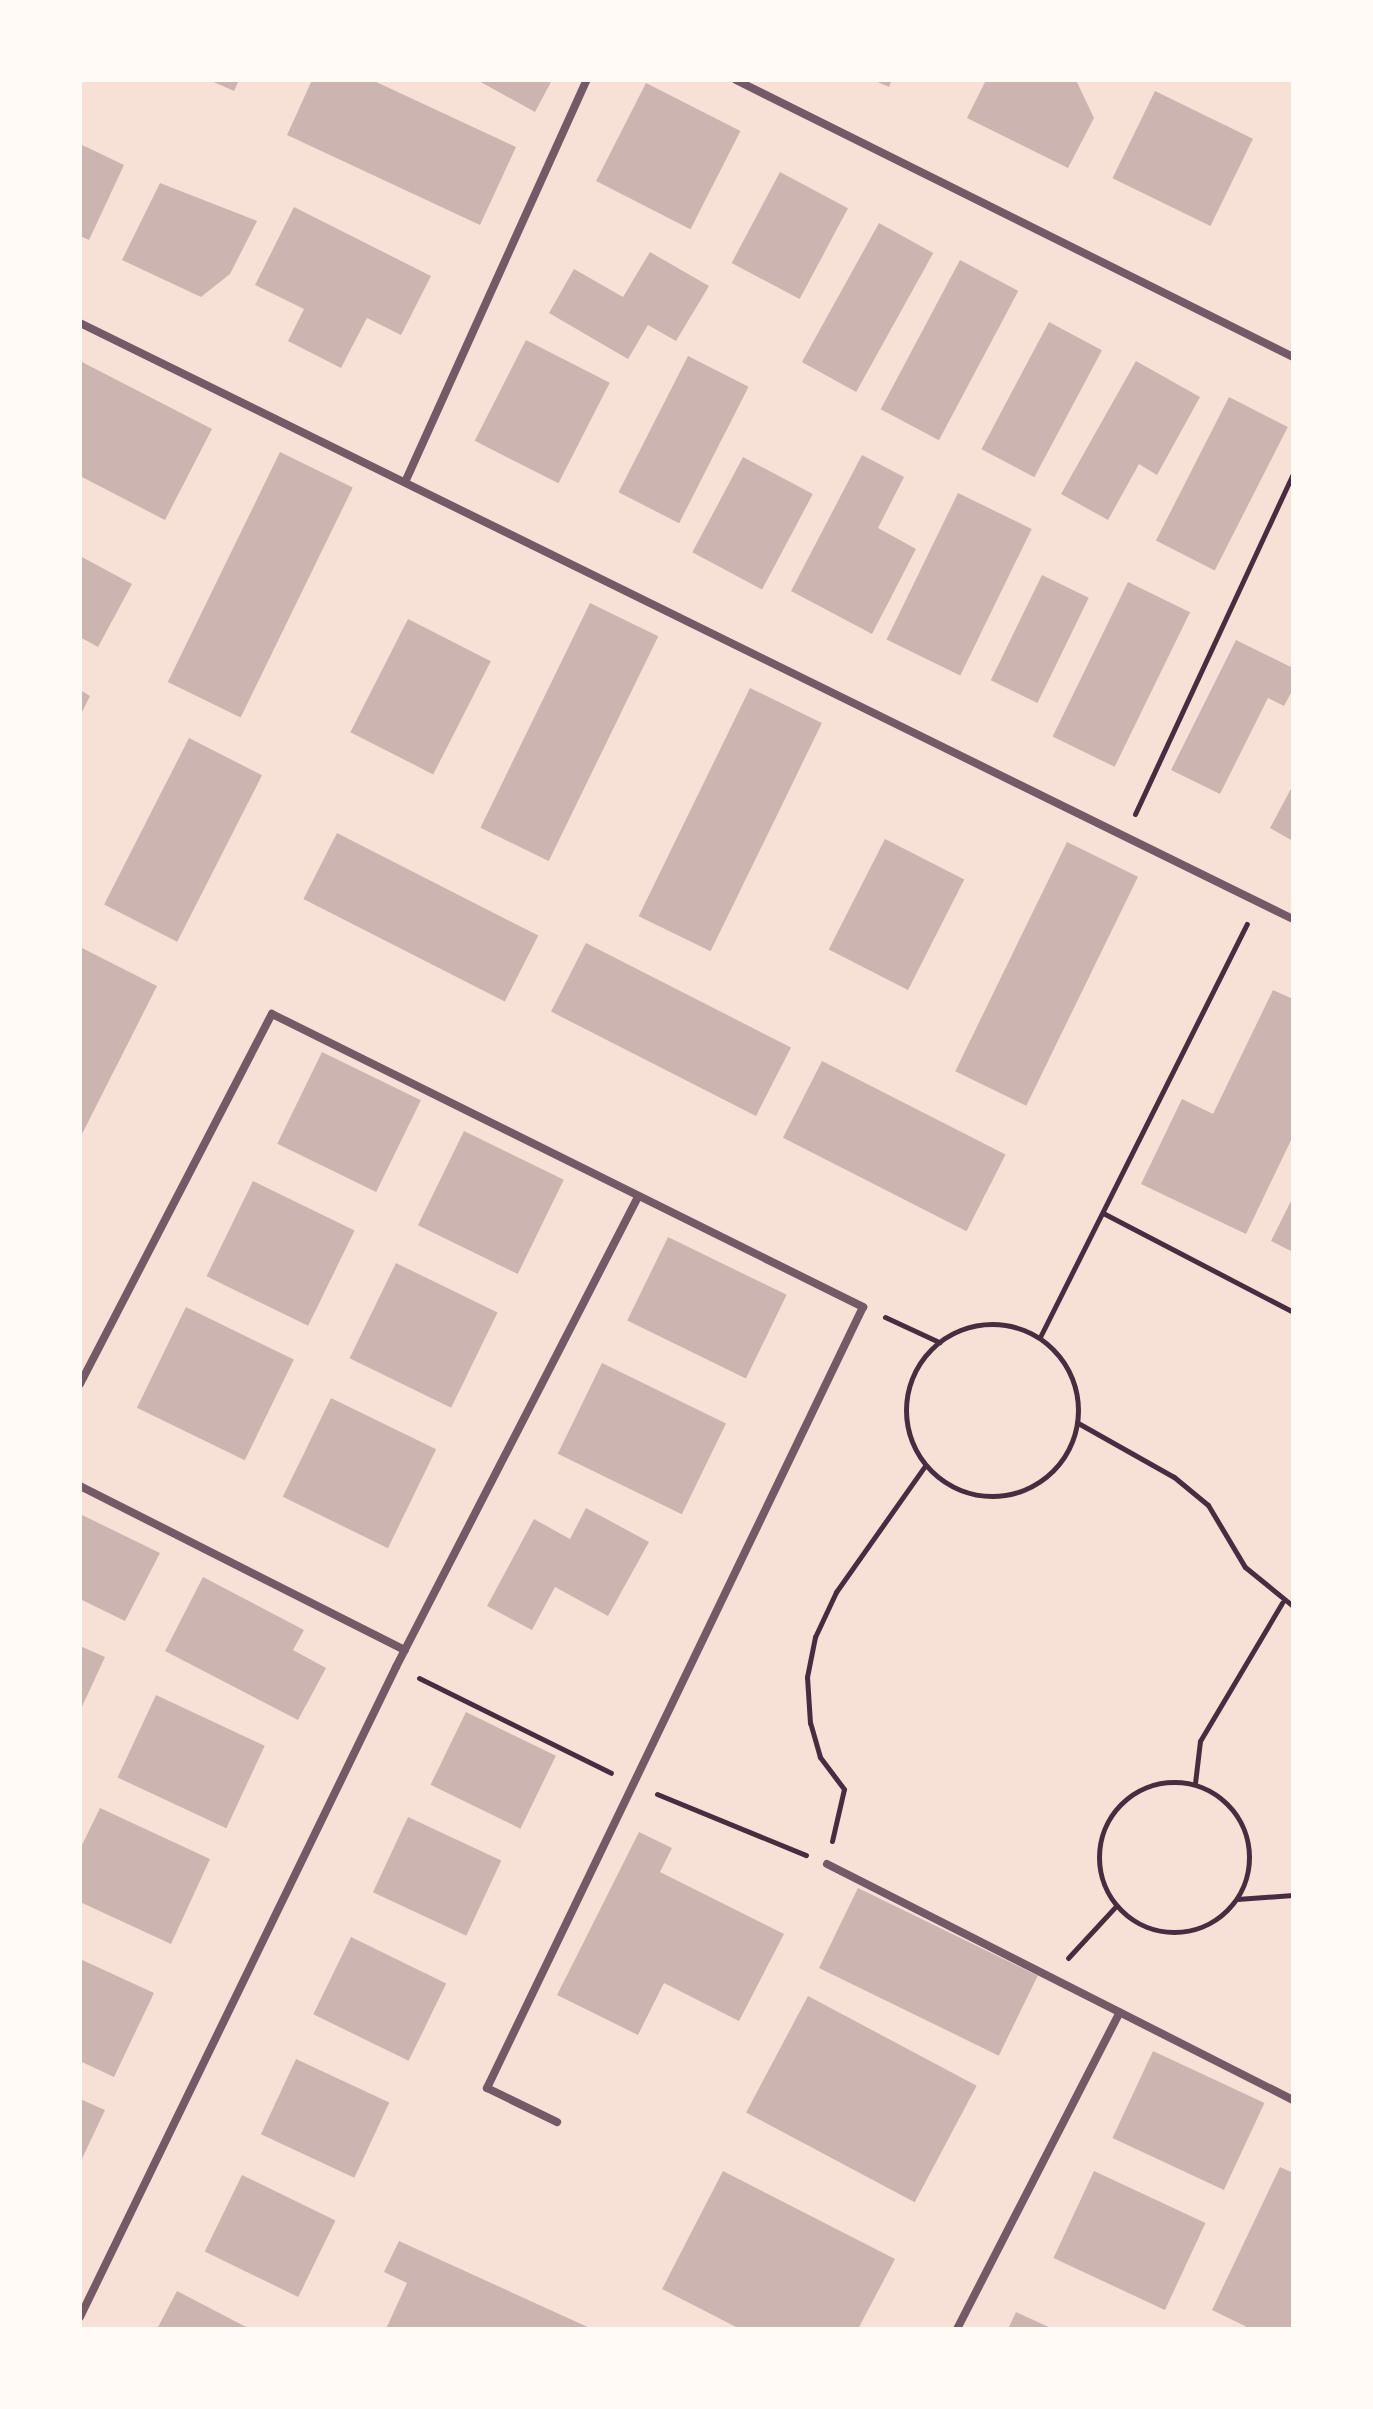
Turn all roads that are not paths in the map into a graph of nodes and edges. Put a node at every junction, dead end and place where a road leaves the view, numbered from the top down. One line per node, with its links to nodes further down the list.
1 (587, 80): 5 (street)
2 (736, 80): 4 (street)
3 (80, 323): 5 (street)
4 (1293, 357)
5 (406, 480): 6 (street)
6 (1293, 919)
7 (638, 1197): 8 (street); 10 (street); 14 (street)
8 (80, 1384)
9 (80, 1486): 10 (street)
10 (405, 1650): 15 (street)
11 (827, 1864): 12 (street)
12 (1120, 2012): 13 (street); 16 (street)
13 (1293, 2100)
14 (557, 2122)
15 (80, 2317)
16 (957, 2329)

